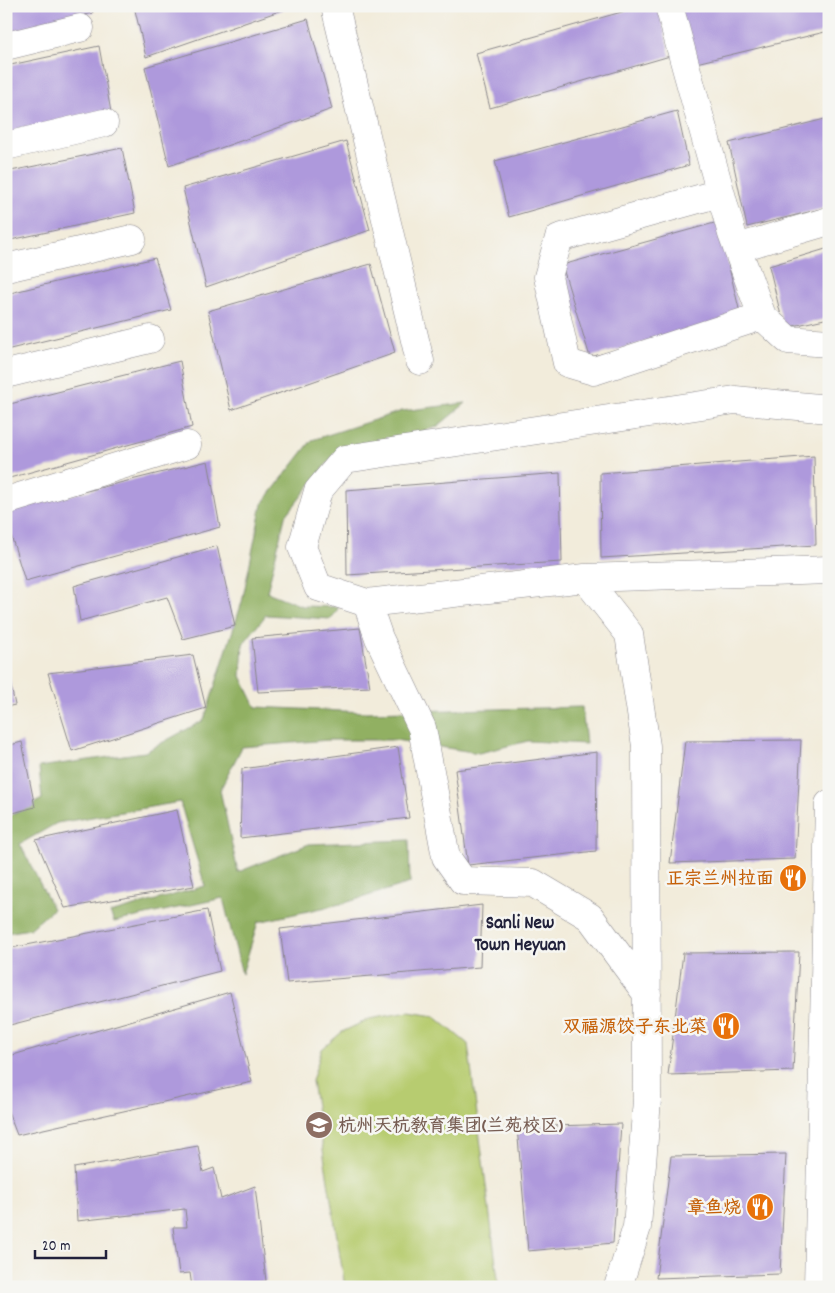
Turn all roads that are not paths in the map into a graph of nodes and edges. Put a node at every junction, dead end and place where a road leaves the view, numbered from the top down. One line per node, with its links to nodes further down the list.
1 (335, 6): 15 (street)
2 (669, 6): 7 (street)
3 (80, 28): 4 (street)
4 (6, 46)
5 (104, 123): 6 (street)
6 (6, 146)
7 (720, 192): 10 (street); 12 (street)
8 (829, 221): 10 (street)
9 (132, 239): 11 (street)
10 (737, 248): 12 (street)
11 (6, 268)
12 (762, 316): 14 (street)
13 (150, 339): 16 (street)
14 (829, 343)
15 (420, 361)
16 (6, 374)
17 (829, 409): 22 (street)
18 (187, 445): 19 (street)
19 (6, 501)
20 (829, 570): 21 (street)
21 (585, 578): 22 (street); 25 (street)
22 (367, 603): 25 (street)
23 (829, 804): 24 (street)
24 (827, 955): 27 (street)
25 (647, 994): 26 (street)
26 (618, 1287)
27 (818, 1287)

